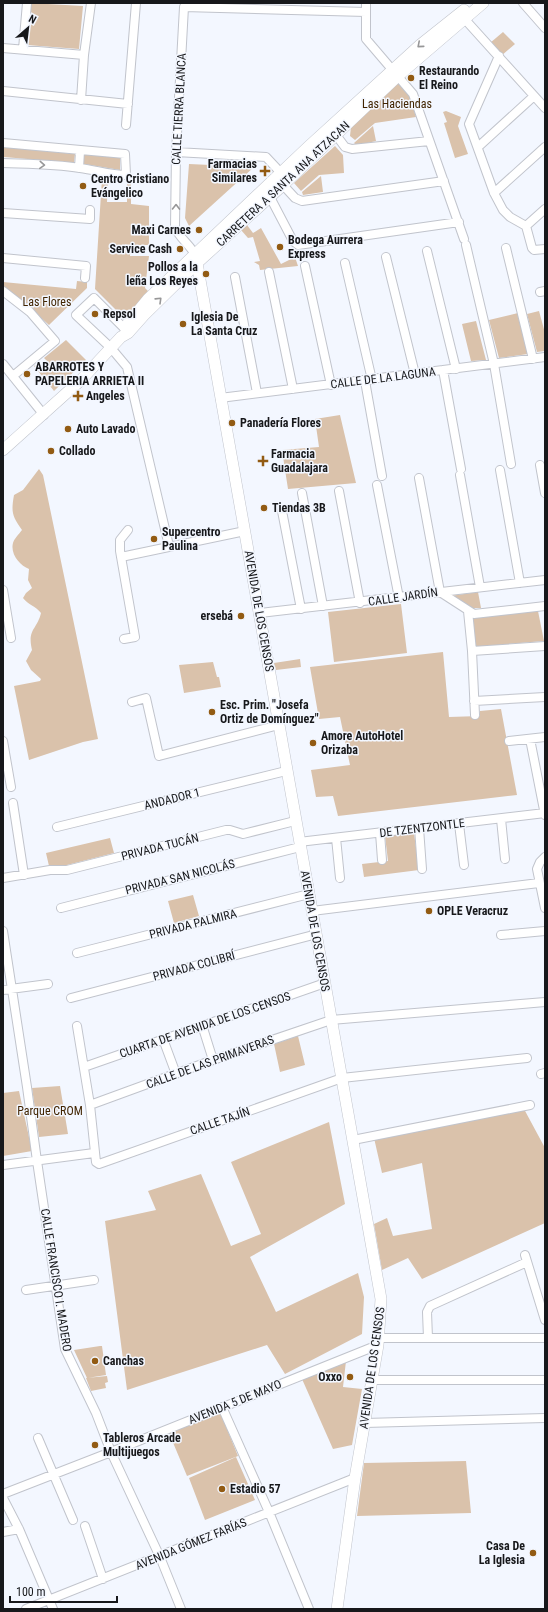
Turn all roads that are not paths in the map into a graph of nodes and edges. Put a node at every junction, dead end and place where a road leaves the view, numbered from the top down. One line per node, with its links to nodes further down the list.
1 (27, 3): 12 (street)
2 (91, 3): 13 (street)
3 (136, 3): 19 (street)
4 (366, 3): 8 (street)
5 (472, 3): 9 (street, CARRETERA A SANTA ANA ATZACAN)
6 (483, 3): 9 (street, CARRETERA A SANTA ANA ATZACAN)
7 (523, 3): 10 (street)
8 (366, 12): 15 (street); 28 (street, CALLE TIERRA BLANCA)
9 (462, 16): 14 (street); 15 (street, CARRETERA A SANTA ANA ATZACAN)
10 (545, 28)
11 (3, 48): 12 (street)
12 (23, 49): 13 (street)
13 (84, 55): 18 (street)
14 (499, 56): 17 (street); 25 (street)
15 (396, 73): 22 (street, CARRETERA A SANTA ANA ATZACAN); 23 (street); 31 (street, CARRETERA A SANTA ANA ATZACAN)
16 (3, 91): 18 (street)
17 (534, 96): 20 (street); 25 (street)
18 (81, 100): 19 (street)
19 (128, 104): 21 (street)
20 (545, 108)
21 (126, 124)
22 (336, 135): 23 (street); 33 (street, CARRETERA A SANTA ANA ATZACAN)
23 (429, 141): 32 (street)
24 (3, 143): 27 (street)
25 (478, 147): 34 (street)
26 (545, 147): 34 (street)
27 (80, 151): 30 (street); 30 (street)
28 (176, 152): 31 (street); 46 (street, CALLE TIERRA BLANCA, one-way to 28)
29 (3, 163): 30 (street, one-way to 30)
30 (79, 168)
31 (281, 173): 46 (street, CARRETERA A SANTA ANA ATZACAN)
32 (444, 181): 33 (street); 39 (street)
33 (283, 185): 35 (street, CARRETERA A SANTA ANA ATZACAN)
34 (494, 193): 40 (street)
35 (270, 197): 39 (street); 46 (street, CARRETERA A SANTA ANA ATZACAN)
36 (545, 209): 40 (street)
37 (90, 210): 38 (street)
38 (3, 213)
39 (459, 222): 60 (street)
40 (526, 226): 42 (street)
41 (506, 248): 57 (street)
42 (545, 249)
43 (427, 251): 61 (street)
44 (386, 257): 63 (street)
45 (3, 258): 52 (street)
46 (196, 258): 50 (street, CARRETERA A SANTA ANA ATZACAN); 53 (street, AVENIDA DE LOS CENSOS); 55 (street, CARRETERA A SANTA ANA ATZACAN)
47 (345, 263): 65 (street)
48 (305, 266): 66 (street)
49 (269, 272): 67 (street)
50 (183, 277): 53 (street); 55 (street, CARRETERA A SANTA ANA ATZACAN, one-way to 50)
51 (235, 277): 68 (street)
52 (85, 278)
53 (201, 285): 69 (street, AVENIDA DE LOS CENSOS)
54 (3, 291): 64 (street)
55 (124, 333): 56 (street, CARRETERA A SANTA ANA ATZACAN); 56 (street)
56 (111, 348): 70 (street, CARRETERA A SANTA ANA ATZACAN); 84 (street)
57 (533, 359): 58 (street, CALLE DE LA LAGUNA); 60 (street, CALLE DE LA LAGUNA)
58 (545, 359)
59 (3, 364): 64 (street)
60 (494, 364): 61 (street, CALLE DE LA LAGUNA); 72 (street)
61 (456, 369): 62 (street, CALLE DE LA LAGUNA)
62 (443, 370): 63 (street, CALLE DE LA LAGUNA); 88 (street)
63 (415, 374): 65 (street, CALLE DE LA LAGUNA)
64 (13, 376): 70 (street)
65 (369, 380): 66 (street, CALLE DE LA LAGUNA); 75 (street)
66 (331, 385): 67 (street, CALLE DE LA LAGUNA)
67 (293, 389): 68 (street, CALLE DE LA LAGUNA)
68 (257, 393): 69 (street, CALLE DE LA LAGUNA)
69 (220, 398): 83 (street, AVENIDA DE LOS CENSOS)
70 (44, 415): 71 (street, CARRETERA A SANTA ANA ATZACAN)
71 (3, 450)
72 (511, 464)
73 (540, 465): 80 (street)
74 (500, 470): 87 (street)
75 (382, 476)
76 (419, 478): 90 (street)
77 (377, 485): 91 (street)
78 (339, 491): 92 (street)
79 (302, 493): 93 (street)
80 (545, 493)
81 (282, 511): 95 (street)
82 (128, 530): 85 (street)
83 (245, 532): 84 (street); 97 (street, AVENIDA DE LOS CENSOS)
84 (170, 546): 85 (street)
85 (121, 557): 99 (street)
86 (545, 580): 87 (street, CALLE JARDÍN)
87 (520, 583): 88 (street, CALLE JARDÍN)
88 (480, 587): 90 (street, CALLE JARDÍN)
89 (3, 590): 98 (street)
90 (440, 592): 91 (street, CALLE JARDÍN); 96 (street)
91 (399, 598): 92 (street, CALLE JARDÍN)
92 (360, 603): 93 (street, CALLE JARDÍN)
93 (323, 606): 95 (street, CALLE JARDÍN)
94 (545, 606): 96 (street)
95 (301, 609): 97 (street, CALLE JARDÍN)
96 (468, 611): 101 (street)
97 (260, 614): 106 (street, AVENIDA DE LOS CENSOS)
98 (11, 638)
99 (124, 639)
100 (545, 646): 101 (street)
101 (472, 651): 103 (street)
102 (545, 697): 103 (street)
103 (474, 701): 105 (street)
104 (132, 702): 106 (street)
105 (475, 715)
106 (279, 725): 112 (street, AVENIDA DE LOS CENSOS)
107 (545, 737): 108 (street)
108 (530, 739): 110 (street); 115 (street)
109 (3, 741): 111 (street)
110 (509, 741)
111 (5, 767): 113 (street)
112 (286, 770): 117 (street, AVENIDA DE LOS CENSOS); 119 (street, ANDADOR 1)
113 (11, 787)
114 (13, 804): 129 (street)
115 (545, 814): 116 (street, DE TZENTZONTLE)
116 (501, 819): 118 (street, DE TZENTZONTLE); 125 (street)
117 (296, 821): 123 (street, AVENIDA DE LOS CENSOS); 129 (street, PRIVADA TUCÁN)
118 (459, 824): 120 (street, DE TZENTZONTLE); 127 (street)
119 (57, 826)
120 (419, 828): 121 (street, DE TZENTZONTLE); 128 (street)
121 (380, 833): 122 (street, DE TZENTZONTLE); 126 (street)
122 (336, 838): 123 (street, DE TZENTZONTLE); 131 (street)
123 (300, 844): 133 (street, AVENIDA DE LOS CENSOS); 134 (street, PRIVADA SAN NICOLÁS)
124 (545, 857): 132 (street)
125 (505, 859)
126 (382, 860)
127 (464, 865)
128 (422, 869)
129 (24, 875): 130 (street, PRIVADA TUCÁN)
130 (3, 878)
131 (340, 878)
132 (539, 883): 135 (street); 136 (street)
133 (309, 894): 136 (street, AVENIDA DE LOS CENSOS); 141 (street, PRIVADA PALMIRA)
134 (60, 908)
135 (545, 908)
136 (312, 911): 139 (street, AVENIDA DE LOS CENSOS)
137 (3, 931): 144 (street, CALLE FRANCISCO I. MADERO)
138 (545, 931): 140 (street)
139 (317, 934): 142 (street, AVENIDA DE LOS CENSOS); 145 (street, PRIVADA COLIBRÍ)
140 (501, 935)
141 (78, 953)
142 (325, 983): 147 (street, AVENIDA DE LOS CENSOS); 148 (street, CUARTA DE AVENIDA DE LOS CENSOS)
143 (48, 984): 144 (street)
144 (7, 989): 160 (street, CALLE FRANCISCO I. MADERO)
145 (71, 998)
146 (545, 1002): 147 (street, CALLE DE LAS PRIMAVERAS)
147 (331, 1020): 152 (street, CALLE DE LAS PRIMAVERAS); 155 (street, AVENIDA DE LOS CENSOS)
148 (202, 1025): 150 (street, CUARTA DE AVENIDA DE LOS CENSOS); 152 (street)
149 (77, 1026): 153 (street)
150 (163, 1039): 153 (street, CUARTA DE AVENIDA DE LOS CENSOS); 154 (street)
151 (527, 1058): 155 (street, CALLE TAJÍN)
152 (213, 1060): 154 (street, CALLE DE LAS PRIMAVERAS)
153 (84, 1067): 156 (street)
154 (176, 1074): 156 (street, CALLE DE LAS PRIMAVERAS)
155 (342, 1078): 158 (street, AVENIDA DE LOS CENSOS); 159 (street, CALLE TAJÍN)
156 (90, 1105): 159 (street)
157 (530, 1105): 158 (street)
158 (353, 1140): 168 (street, AVENIDA DE LOS CENSOS)
159 (94, 1153): 160 (street)
160 (37, 1161): 161 (street); 163 (street, CALLE FRANCISCO I. MADERO)
161 (3, 1165)
162 (94, 1280): 163 (street)
163 (57, 1286): 164 (street); 175 (street, CALLE FRANCISCO I. MADERO)
164 (26, 1290)
165 (545, 1320): 166 (street)
166 (428, 1338): 167 (street); 168 (street)
167 (545, 1338)
168 (378, 1341): 169 (street, AVENIDA DE LOS CENSOS); 171 (street, AVENIDA 5 DE MAYO)
169 (372, 1380): 170 (street); 173 (street, AVENIDA DE LOS CENSOS)
170 (545, 1380)
171 (222, 1407): 175 (street, AVENIDA 5 DE MAYO); 179 (street)
172 (545, 1418): 173 (street)
173 (365, 1423): 177 (street, AVENIDA DE LOS CENSOS)
174 (38, 1438): 176 (street)
175 (111, 1452): 176 (street, AVENIDA 5 DE MAYO); 184 (street, CALLE FRANCISCO I. MADERO)
176 (52, 1474): 178 (street, AVENIDA 5 DE MAYO); 180 (street)
177 (355, 1478): 179 (street, AVENIDA GÓMEZ FARÍAS); 191 (street, AVENIDA DE LOS CENSOS)
178 (3, 1499): 182 (street)
179 (269, 1512): 184 (street, AVENIDA GÓMEZ FARÍAS); 190 (street)
180 (73, 1520)
181 (85, 1526): 185 (street)
182 (19, 1529): 183 (street); 186 (street)
183 (3, 1532)
184 (160, 1557): 185 (street, AVENIDA GÓMEZ FARÍAS); 189 (street, CALLE FRANCISCO I. MADERO)
185 (103, 1579): 186 (street, AVENIDA GÓMEZ FARÍAS)
186 (50, 1600): 187 (street, AVENIDA GÓMEZ FARÍAS); 188 (street)
187 (26, 1609)
188 (53, 1609)
189 (181, 1609)
190 (309, 1609)
191 (337, 1609)

